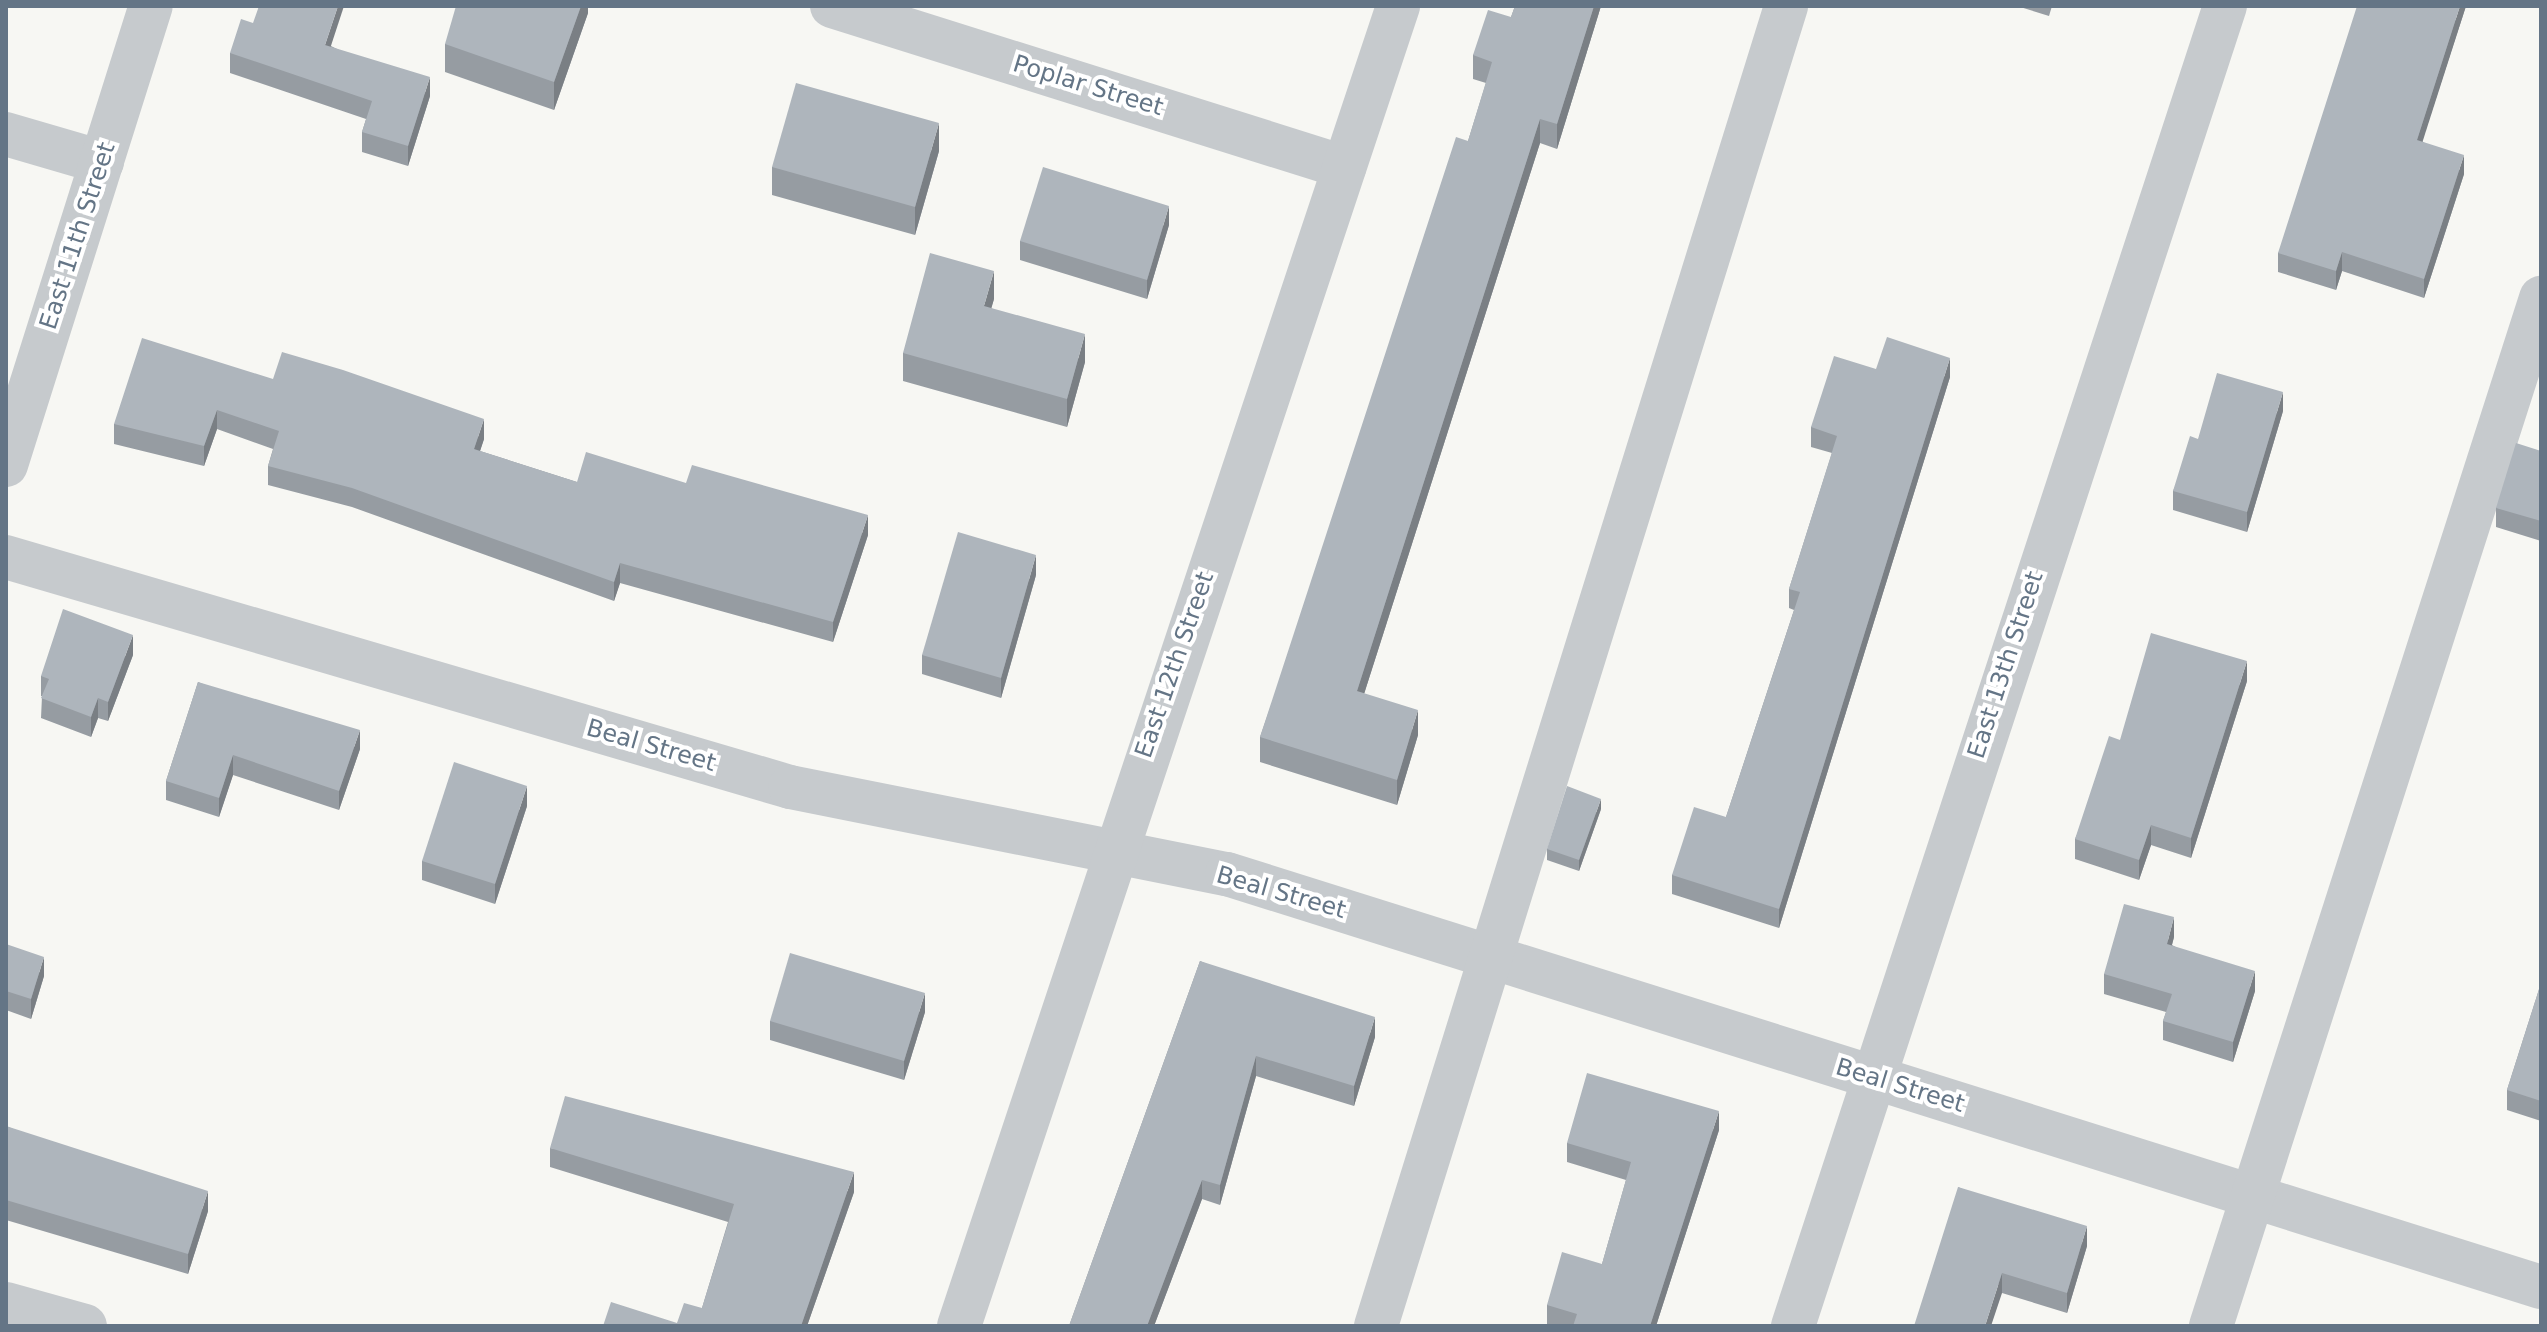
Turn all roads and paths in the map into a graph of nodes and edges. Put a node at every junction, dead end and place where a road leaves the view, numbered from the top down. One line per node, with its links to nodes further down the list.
1 (151, 6): 7 (street, East 11th Street)
2 (832, 6): 8 (street, Poplar Street)
3 (1398, 6): 8 (street, East 12th Street)
4 (1786, 6): 13 (street)
5 (2225, 6): 14 (street, East 13th Street)
6 (6, 134): 7 (street)
7 (102, 162): 10 (street, East 11th Street)
8 (1344, 167): 12 (street, East 12th Street)
9 (2541, 298): 15 (street)
10 (6, 465)
11 (6, 557): 12 (street, Beal Street)
12 (1111, 855): 13 (street, Beal Street); 19 (street, East 12th Street)
13 (1488, 956): 14 (street, Beal Street); 20 (street)
14 (1870, 1076): 15 (street, Beal Street); 21 (street, East 13th Street)
15 (2256, 1198): 16 (street, Beal Street); 22 (street)
16 (2541, 1287)
17 (6, 1304): 18 (street)
18 (85, 1326)
19 (959, 1326)
20 (1376, 1326)
21 (1793, 1326)
22 (2211, 1326)

